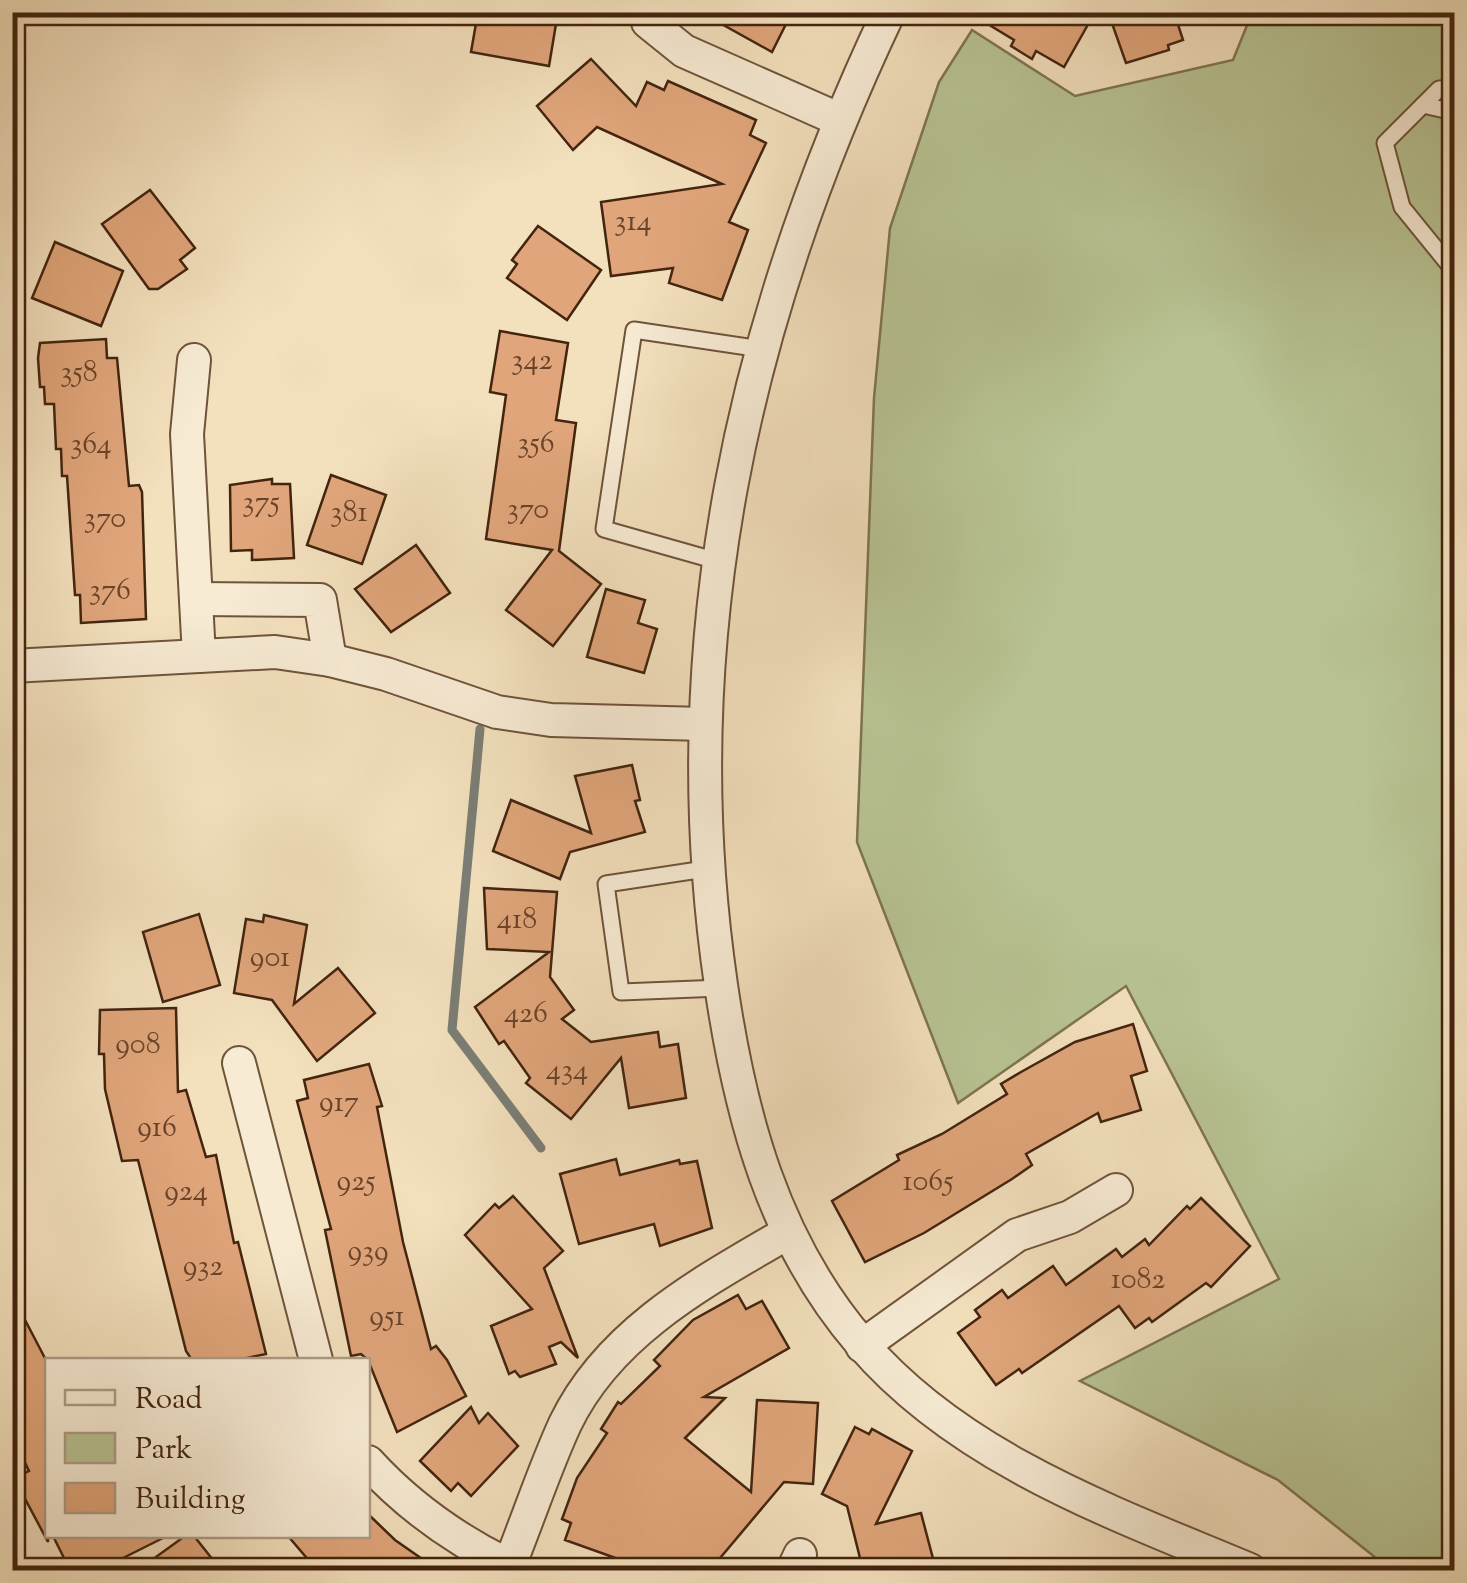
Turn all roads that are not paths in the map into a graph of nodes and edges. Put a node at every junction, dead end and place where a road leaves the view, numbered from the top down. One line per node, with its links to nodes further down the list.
1 (649, 12): 6 (street)
2 (888, 12): 6 (street)
3 (1454, 88): 4 (lane)
4 (1423, 105): 5 (lane); 7 (lane)
5 (1454, 112)
6 (838, 119): 8 (street)
7 (1454, 271)
8 (761, 349): 10 (street); 10 (lane)
9 (194, 360): 11 (street)
10 (717, 562): 15 (street)
11 (196, 599): 12 (street); 13 (street)
12 (198, 656): 13 (street); 14 (street)
13 (330, 660): 15 (street)
14 (12, 666)
15 (704, 724): 16 (street)
16 (706, 868): 17 (street); 17 (lane)
17 (721, 988): 20 (street)
18 (239, 1063): 22 (street)
19 (1116, 1190): 21 (street)
20 (787, 1234): 21 (street); 24 (street)
21 (862, 1346): 25 (street)
22 (315, 1358)
23 (370, 1464): 24 (street)
24 (514, 1568)
25 (1247, 1570)

